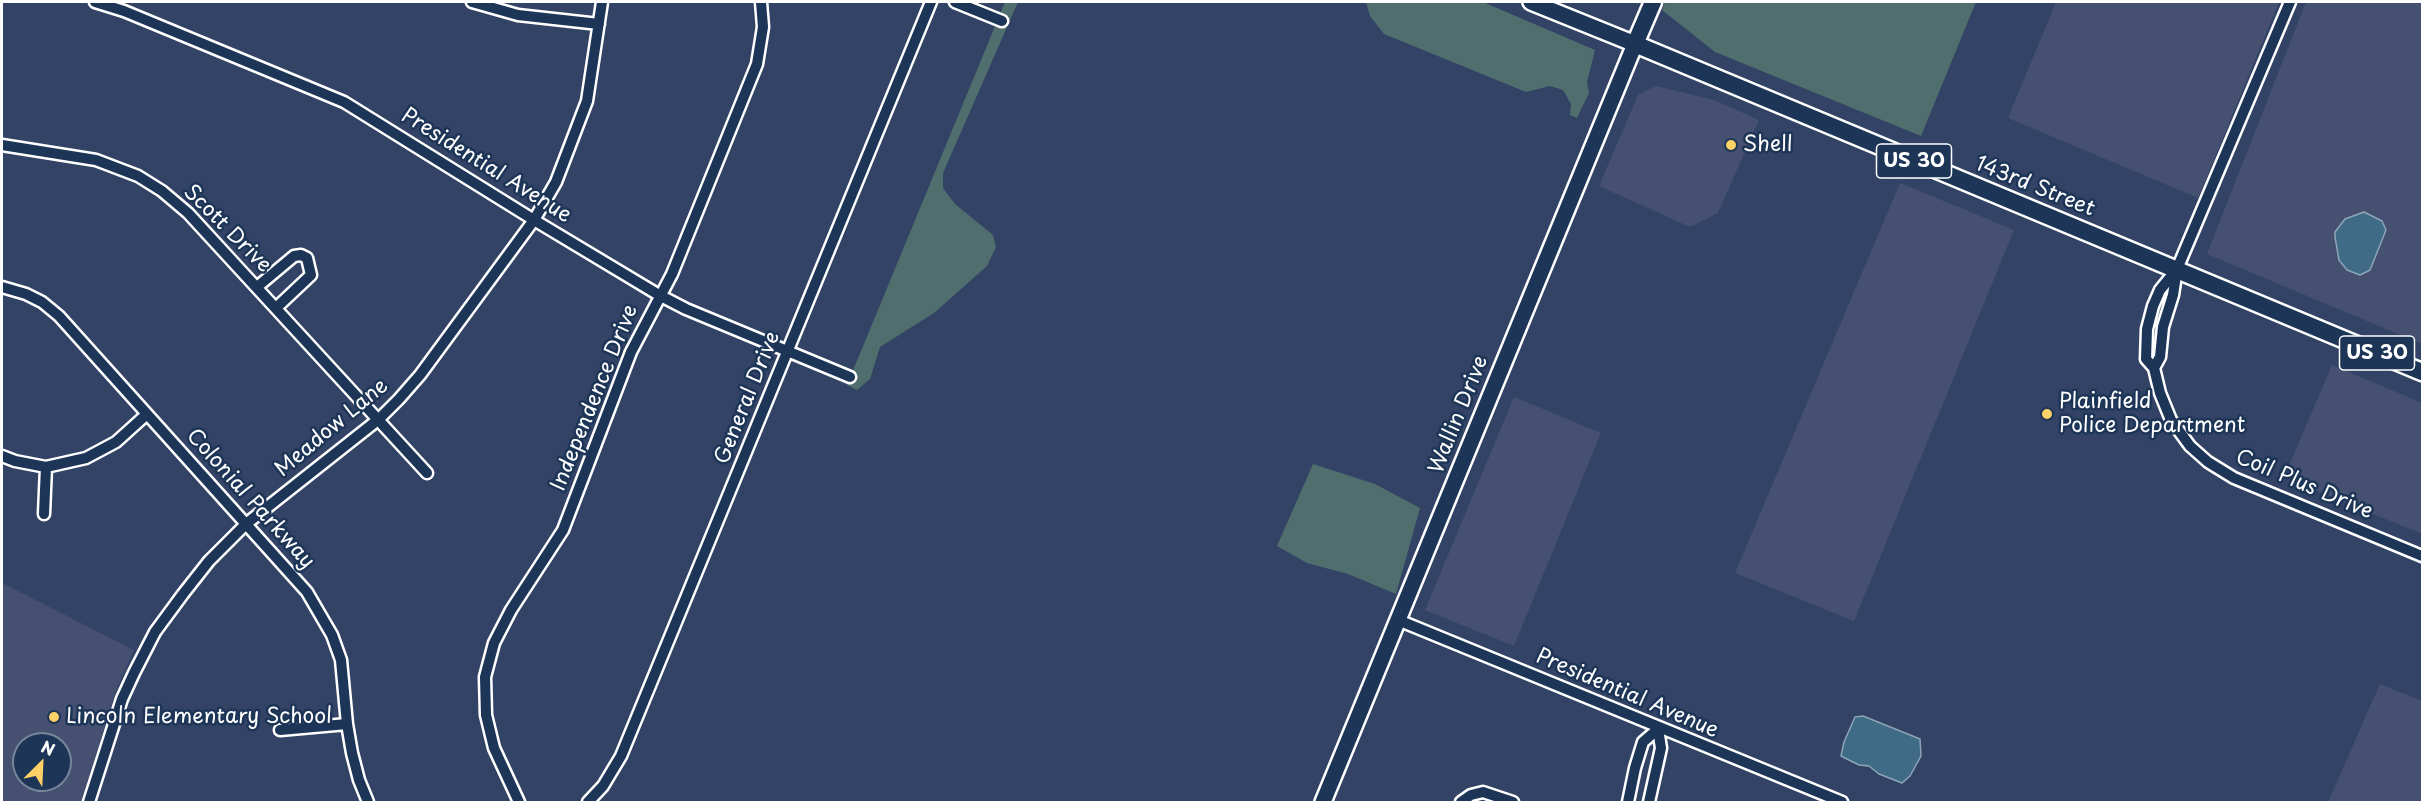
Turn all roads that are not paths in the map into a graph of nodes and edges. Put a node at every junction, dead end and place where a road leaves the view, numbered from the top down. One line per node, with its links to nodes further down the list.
1 (95, 2): 14 (street, Presidential Avenue)
2 (472, 2): 11 (street)
3 (602, 2): 11 (street, Meadow Lane)
4 (761, 2): 18 (street, Independence Drive)
5 (931, 2): 20 (street, General Drive)
6 (955, 2): 10 (street)
7 (1531, 2): 12 (main road, 143rd Street)
8 (1653, 2): 12 (main road)
9 (2290, 2): 15 (street, Coil Plus Drive)
10 (1002, 21)
11 (599, 24): 14 (street, Meadow Lane)
12 (1635, 44): 15 (main road, 143rd Street / US 30); 31 (main road, Wallin Drive)
13 (2, 145): 17 (street, Scott Drive)
14 (534, 220): 18 (street, Presidential Avenue); 24 (street, Meadow Lane)
15 (2177, 269): 21 (main road, 143rd Street / US 30); 30 (street, Coil Plus Drive)
16 (2, 287): 23 (street, Colonial Parkway)
17 (257, 287): 19 (street, Scott Drive); 19 (street)
18 (659, 295): 20 (street, Presidential Avenue); 37 (street, Independence Drive)
19 (276, 308): 24 (street, Scott Drive)
20 (788, 351): 22 (street, Presidential Avenue); 38 (street, General Drive)
21 (2422, 372)
22 (850, 377)
23 (147, 414): 26 (street); 29 (street, Colonial Parkway)
24 (379, 419): 27 (street, Scott Drive); 29 (street, Meadow Lane)
25 (2, 456): 26 (street)
26 (46, 467): 28 (street)
27 (427, 473)
28 (44, 514)
29 (246, 524): 32 (street, Colonial Parkway); 35 (street, Meadow Lane)
30 (2422, 556)
31 (1398, 620): 33 (street, Presidential Avenue); 39 (main road, Wallin Drive)
32 (347, 723): 34 (street); 36 (street, Colonial Parkway)
33 (1658, 729): 42 (street); 43 (street); 44 (street, Presidential Avenue)
34 (280, 730)
35 (89, 802)
36 (368, 802)
37 (519, 802)
38 (588, 802)
39 (1323, 802)
40 (1461, 802): 41 (street)
41 (1513, 802)
42 (1628, 802)
43 (1649, 802)
44 (1842, 802)

